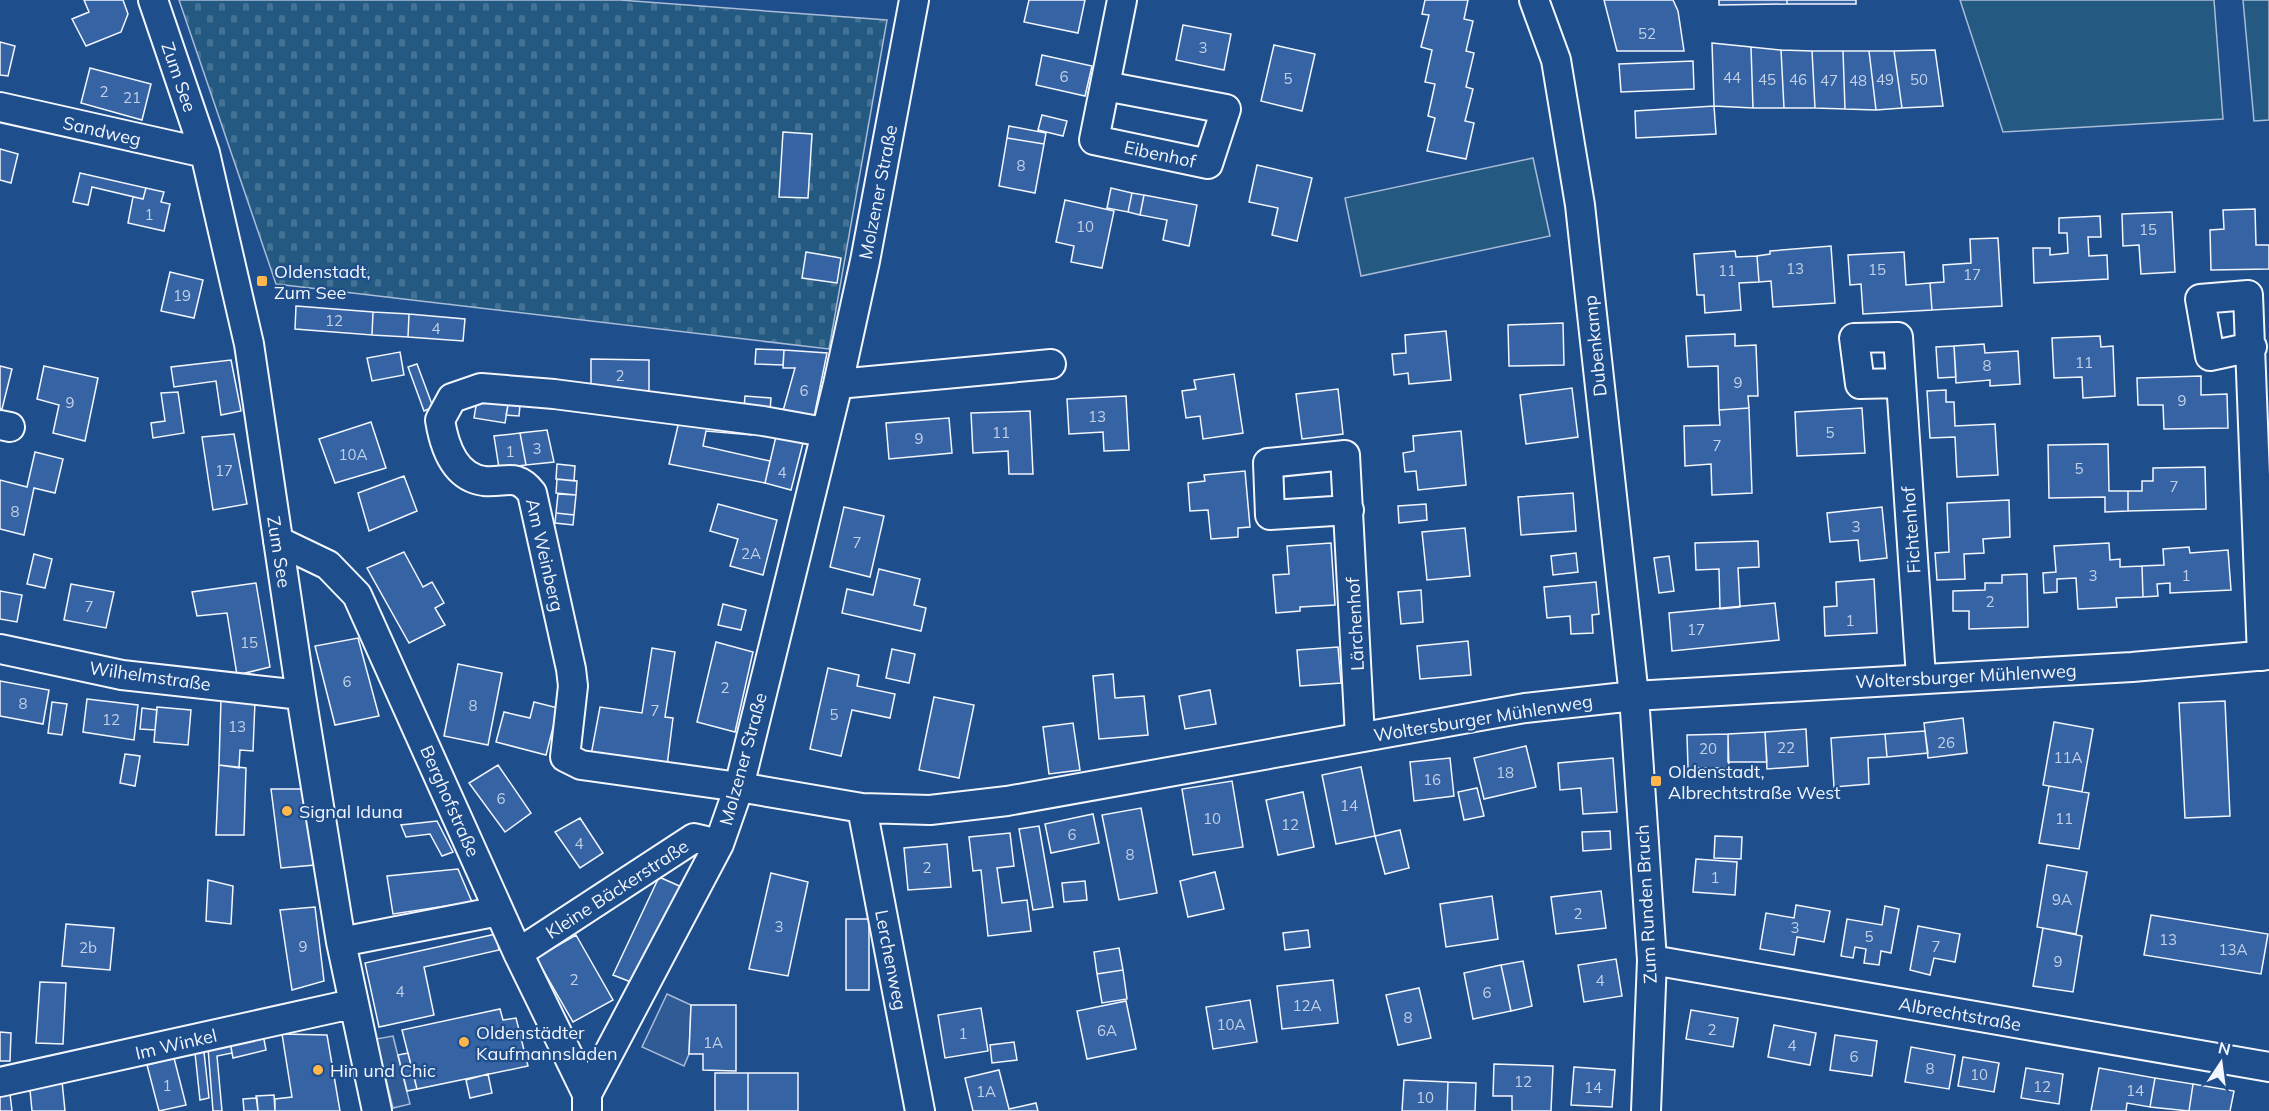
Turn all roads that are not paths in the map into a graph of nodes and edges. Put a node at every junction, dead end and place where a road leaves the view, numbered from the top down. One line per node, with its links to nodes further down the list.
1 (153, 0): 7 (street, Zum See)
2 (914, 0): 11 (street, Molzener Straße)
3 (1122, 0): 5 (street)
4 (1534, 0): 19 (street, Dubenkamp)
5 (1105, 87)
6 (0, 107): 7 (street, Sandweg)
7 (205, 153): 14 (street, Zum See)
8 (2252, 347): 16 (street)
9 (1051, 363): 11 (street)
10 (1901, 383): 17 (street, Fichtenhof)
11 (838, 384): 12 (street, Molzener Straße)
12 (824, 432): 21 (street, Molzener Straße); 21 (street, Am Weinberg)
13 (1349, 510): 20 (street, Lärchenhof)
14 (278, 541): 18 (street, Zum See); 24 (street, Berghofstraße)
15 (0, 649): 18 (street, Wilhelmstraße)
16 (2266, 655): 17 (street, Woltersburger Mühlenweg)
17 (1921, 678): 19 (street, Woltersburger Mühlenweg)
18 (301, 695): 25 (street, Zum See)
19 (1634, 696): 20 (street, Woltersburger Mühlenweg); 27 (street, Zum Runden Bruch)
20 (1360, 737): 22 (street, Woltersburger Mühlenweg)
21 (739, 787): 22 (street, Woltersburger Mühlenweg); 23 (street, Molzener Straße)
22 (862, 808): 33 (street, Lerchenweg)
23 (719, 844): 26 (street, Kleine Bäckerstraße); 31 (street, Molzener Straße)
24 (499, 911): 25 (street); 26 (street, Berghofstraße)
25 (341, 942): 28 (street, Zum See)
26 (518, 952): 31 (street, Berghofstraße)
27 (1652, 960): 29 (street, Albrechtstraße); 34 (street, Zum Runden Bruch)
28 (352, 1004): 30 (street, Im Winkel); 32 (street, Zum See)
29 (2269, 1067)
30 (0, 1082)
31 (587, 1103)
32 (377, 1111)
33 (920, 1111)
34 (1646, 1111)

